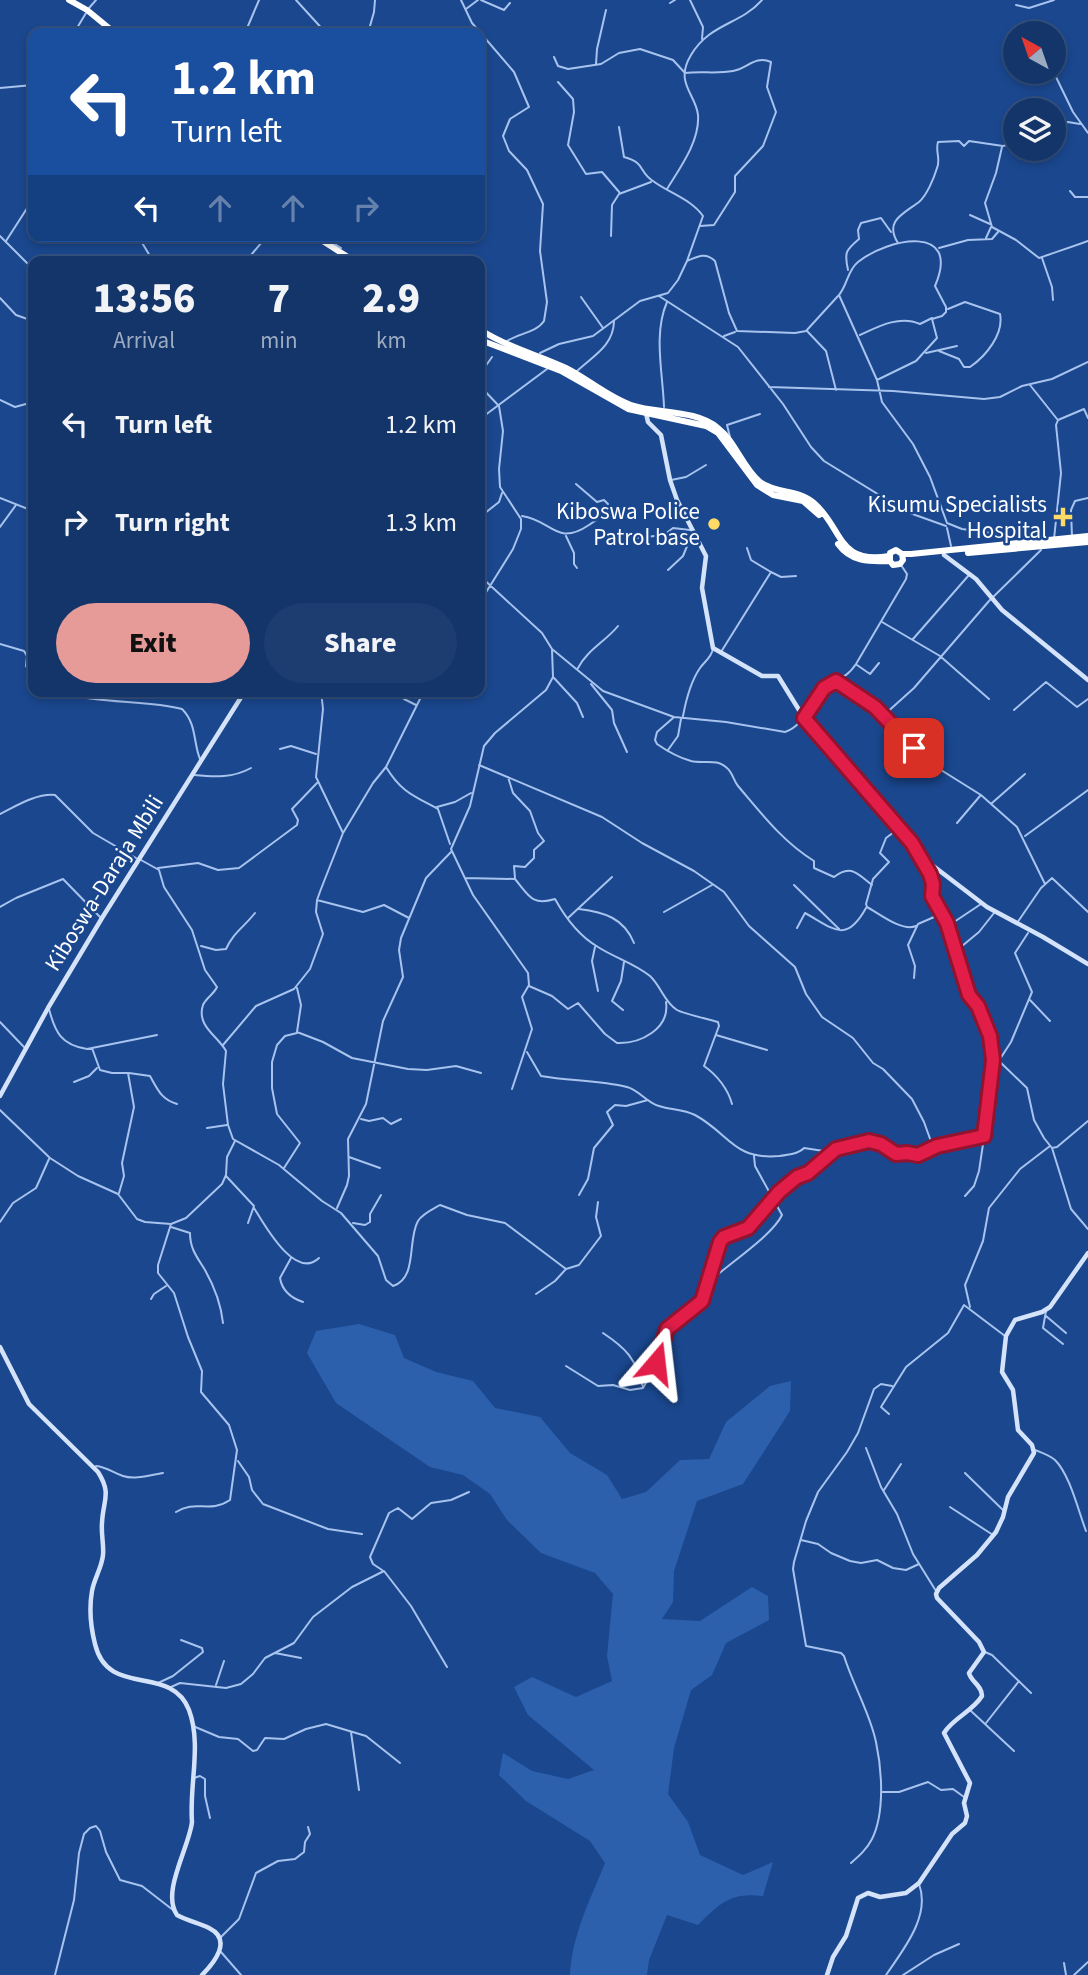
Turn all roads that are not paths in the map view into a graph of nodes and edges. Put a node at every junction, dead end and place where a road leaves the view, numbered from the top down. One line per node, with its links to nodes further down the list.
1 (69, 0): 16 (highway)
2 (96, 0): 16 (street)
3 (259, 0): 20 (street)
4 (296, 0): 21 (street)
5 (375, 0): 22 (street)
6 (461, 0): 15 (street)
7 (479, 0): 12 (street); 15 (street)
8 (675, 0): 13 (street)
9 (690, 0): 25 (street)
10 (762, 0): 25 (street)
11 (1054, 0): 14 (street)
12 (510, 3)
13 (670, 3)
14 (1016, 5)
15 (465, 9): 23 (street)
16 (88, 10): 18 (street); 19 (highway)
17 (606, 10): 27 (street)
18 (77, 28)
19 (109, 28)
20 (247, 28)
21 (321, 28)
22 (369, 28)
23 (476, 28)
24 (485, 38): 83 (street)
25 (702, 40): 28 (street)
26 (554, 57): 27 (street)
27 (596, 65): 28 (street)
28 (685, 73): 39 (street); 45 (street)
29 (558, 82): 41 (street)
30 (1058, 84): 34 (street)
31 (28, 86): 32 (street)
32 (0, 88)
33 (1066, 123): 34 (street)
34 (1081, 125): 36 (street)
35 (619, 127): 38 (street)
36 (1088, 133)
37 (1003, 146): 46 (street); 48 (street)
38 (652, 181): 39 (street); 41 (street)
39 (667, 189): 45 (street)
40 (1070, 191): 42 (street)
41 (620, 193): 50 (street)
42 (1088, 197)
43 (28, 207): 52 (street)
44 (970, 215): 46 (street)
45 (700, 226): 63 (street)
46 (991, 226): 47 (street); 51 (street)
47 (998, 232): 51 (street); 62 (street)
48 (893, 235): 57 (street); 65 (street)
49 (0, 236): 52 (street)
50 (611, 236)
51 (985, 239): 59 (street)
52 (6, 241): 64 (street)
53 (1088, 241): 62 (street)
54 (262, 242): 60 (street)
55 (325, 242): 61 (highway)
56 (332, 242): 58 (street)
57 (898, 243): 59 (street); 65 (street)
58 (341, 248)
59 (938, 248): 72 (street)
60 (250, 256)
61 (347, 256)
62 (1042, 257): 70 (street)
63 (687, 261): 67 (street); 77 (street)
64 (28, 264)
65 (849, 273): 66 (street)
66 (839, 295): 78 (street); 80 (street)
67 (659, 296): 71 (street); 75 (street)
68 (581, 297): 76 (street)
69 (0, 298): 74 (street)
70 (1053, 300)
71 (667, 302): 81 (street); 102 (street)
72 (947, 310): 73 (street); 85 (street)
73 (932, 318): 80 (street); 86 (street)
74 (28, 319)
75 (613, 321): 76 (street); 92 (street)
76 (603, 329): 87 (street)
77 (737, 331): 78 (street); 81 (street)
78 (806, 331): 96 (street)
79 (485, 332): 83 (highway)
80 (859, 335): 93 (street)
81 (723, 336): 95 (street)
82 (485, 343): 90 (highway)
83 (505, 343): 87 (highway)
84 (957, 346): 85 (street)
85 (939, 351): 86 (street)
86 (925, 352): 93 (street)
87 (536, 355): 92 (highway)
88 (492, 357): 91 (street)
89 (1088, 362): 94 (street)
90 (551, 366): 101 (street); 103 (highway)
91 (485, 367)
92 (576, 373): 102 (highway)
93 (877, 380): 98 (street)
94 (1029, 385): 98 (street); 107 (street)
95 (769, 387): 96 (street); 119 (street)
96 (836, 390): 98 (street)
97 (485, 391): 101 (street)
98 (881, 391): 119 (street)
99 (0, 400): 100 (street)
100 (28, 403)
101 (499, 406): 105 (street); 112 (street)
102 (663, 412): 108 (highway)
103 (646, 413): 110 (street); 133 (highway)
104 (761, 414): 108 (street)
105 (485, 416)
106 (1088, 418): 107 (street)
107 (1058, 420): 126 (street)
108 (730, 441): 133 (highway)
109 (706, 465): 110 (street)
110 (670, 480): 121 (street)
111 (576, 485): 122 (street)
112 (503, 492): 117 (street); 118 (street)
113 (0, 498): 115 (street)
114 (1088, 498): 125 (street)
115 (17, 505): 116 (street); 120 (street)
116 (28, 509)
117 (485, 513)
118 (521, 516): 122 (street); 141 (street)
119 (947, 525): 128 (street); 131 (street)
120 (0, 527)
121 (693, 531): 124 (street); 136 (street); 148 (street)
122 (566, 535): 135 (street)
123 (1088, 536): 125 (highway)
124 (636, 538)
125 (1072, 538): 126 (highway)
126 (1055, 540): 128 (highway)
127 (1088, 542): 129 (highway)
128 (1007, 544): 131 (highway)
129 (1041, 546): 132 (highway); 143 (street)
130 (747, 548): 137 (street)
131 (952, 550): 134 (highway)
132 (944, 555): 134 (highway); 138 (street)
133 (889, 558): 134 (highway); 134 (highway)
134 (902, 559): 144 (street)
135 (577, 568)
136 (668, 570)
137 (771, 572): 139 (street); 150 (street)
138 (969, 574): 143 (street); 146 (street)
139 (796, 576)
140 (485, 580): 141 (street)
141 (490, 585): 142 (street); 149 (street)
142 (485, 594)
143 (991, 598): 151 (street); 157 (street)
144 (881, 622): 146 (street); 153 (street)
145 (618, 626): 155 (street)
146 (912, 640): 151 (street)
147 (0, 644): 154 (street)
148 (713, 648): 150 (street); 172 (street)
149 (552, 649): 155 (street); 156 (street)
150 (720, 653): 173 (street)
151 (940, 656): 165 (street); 169 (street)
152 (879, 663): 153 (street)
153 (856, 664): 158 (street)
154 (28, 669)
155 (578, 669): 159 (street)
156 (553, 677): 170 (street); 179 (street)
157 (1088, 680)
158 (836, 681): 169 (street); 173 (street)
159 (591, 683): 171 (street); 176 (street)
160 (89, 697): 178 (street)
161 (241, 697): 178 (street, Kiboswa-Daraja Mbili)
162 (322, 697): 177 (street)
163 (402, 697): 167 (street)
164 (421, 697): 167 (street)
165 (989, 699)
166 (1088, 699): 168 (street)
167 (417, 705): 180 (street)
168 (1014, 710)
169 (883, 716): 188 (street)
170 (583, 717)
171 (674, 717): 172 (street); 175 (street)
172 (682, 718): 173 (street); 175 (street)
173 (804, 718): 193 (street)
174 (280, 749): 177 (street)
175 (668, 750): 209 (street)
176 (627, 752)
177 (317, 754): 185 (street)
178 (201, 760): 183 (street, Kiboswa-Daraja Mbili)
179 (479, 765): 184 (street); 187 (street)
180 (386, 767): 190 (street); 194 (street)
181 (251, 768): 183 (street)
182 (1025, 774): 189 (street)
183 (191, 775): 201 (street, Kiboswa-Daraja Mbili)
184 (507, 776): 205 (street); 207 (street)
185 (317, 783): 194 (street); 202 (street)
186 (1088, 790): 195 (street)
187 (473, 792): 190 (street); 197 (street)
188 (981, 795): 189 (street); 192 (street)
189 (991, 803): 195 (street)
190 (436, 807): 196 (street)
191 (0, 814): 201 (street)
192 (957, 823)
193 (898, 829): 199 (street); 209 (street)
194 (343, 833): 210 (street)
195 (1024, 837): 206 (street)
196 (449, 839): 197 (street); 198 (street)
197 (455, 839): 198 (street)
198 (451, 847): 200 (street)
199 (916, 849): 211 (street); 219 (street)
200 (451, 852): 203 (street); 221 (street)
201 (139, 859): 202 (street); 220 (street, Kiboswa-Daraja Mbili)
202 (156, 868): 230 (street)
203 (464, 877): 205 (street); 236 (street)
204 (612, 877): 214 (street)
205 (515, 879): 222 (street)
206 (1045, 884): 217 (street); 223 (street)
207 (712, 885): 215 (street); 273 (street)
208 (794, 885): 227 (street)
209 (872, 885): 213 (street)
210 (317, 900): 221 (street); 237 (street)
211 (982, 904): 216 (street); 225 (street)
212 (0, 907): 220 (street)
213 (867, 907): 224 (street); 227 (street)
214 (579, 909): 222 (street); 229 (street)
215 (664, 912)
216 (995, 912): 223 (street); 232 (street)
217 (1088, 912)
218 (255, 913): 230 (street)
219 (942, 914): 224 (street); 225 (street)
220 (102, 918): 241 (street, Kiboswa-Daraja Mbili)
221 (410, 918): 255 (street)
222 (568, 918): 231 (street)
223 (1017, 924): 228 (street)
224 (916, 926): 235 (street)
225 (948, 927): 232 (street)
226 (797, 928): 227 (street)
227 (839, 930)
228 (1030, 930): 234 (street); 239 (street)
229 (634, 943)
230 (199, 946): 248 (street)
231 (596, 946): 233 (street); 238 (street)
232 (955, 952): 253 (street)
233 (624, 961): 240 (street); 242 (street)
234 (1088, 964)
235 (914, 978)
236 (528, 985): 240 (street); 251 (street)
237 (296, 987): 245 (street); 248 (street)
238 (598, 991)
239 (1029, 999): 243 (street); 254 (street)
240 (666, 1001): 247 (street)
241 (48, 1008): 249 (street, Kiboswa-Daraja Mbili); 250 (street)
242 (623, 1010)
243 (1050, 1021)
244 (0, 1022): 249 (street)
245 (298, 1033): 255 (street); 280 (street)
246 (157, 1035): 250 (street)
247 (716, 1035): 252 (street); 264 (street)
248 (223, 1045): 269 (street)
249 (25, 1048): 261 (street, Kiboswa-Daraja Mbili)
250 (92, 1048): 256 (street)
251 (526, 1051): 260 (street); 262 (street)
252 (767, 1051)
253 (993, 1060): 254 (street); 271 (street)
254 (998, 1060): 274 (street)
255 (375, 1063): 258 (street); 266 (street)
256 (98, 1067): 257 (street); 259 (street)
257 (128, 1073): 263 (street); 282 (street)
258 (481, 1073)
259 (74, 1082)
260 (512, 1089)
261 (0, 1096)
262 (649, 1100): 276 (street); 284 (street)
263 (177, 1104)
264 (732, 1104)
265 (0, 1110): 278 (street)
266 (360, 1118): 267 (street); 277 (street)
267 (401, 1119)
268 (1088, 1121): 274 (street)
269 (228, 1125): 270 (street); 272 (street)
270 (207, 1128)
271 (984, 1136): 273 (street); 285 (street)
272 (235, 1140): 280 (street); 281 (street)
273 (933, 1147): 275 (street)
274 (1051, 1147): 294 (street); 304 (street)
275 (831, 1152): 276 (street); 286 (street)
276 (754, 1155): 286 (street)
277 (348, 1157): 279 (street); 289 (street)
278 (50, 1158): 282 (street); 290 (street)
279 (380, 1168)
280 (284, 1169): 289 (street)
281 (226, 1175): 288 (street); 293 (street)
282 (118, 1194): 293 (street)
283 (381, 1195): 292 (street)
284 (579, 1195)
285 (965, 1196)
286 (772, 1198): 299 (street); 299 (street)
287 (598, 1202): 298 (street)
288 (254, 1208): 291 (street); 296 (street)
289 (336, 1209): 292 (street)
290 (0, 1222)
291 (248, 1223)
292 (352, 1223): 298 (street)
293 (171, 1225): 300 (street); 306 (street)
294 (1088, 1229)
295 (1088, 1253): 305 (street)
296 (292, 1257): 297 (street); 303 (street)
297 (319, 1258)
298 (566, 1269): 301 (street)
299 (708, 1283): 314 (street)
300 (166, 1284): 302 (street); 318 (street)
301 (536, 1294)
302 (151, 1299)
303 (303, 1302)
304 (969, 1308): 309 (street); 313 (street)
305 (1046, 1313): 308 (street); 309 (street); 310 (street)
306 (223, 1323)
307 (603, 1333): 314 (street)
308 (1066, 1333)
309 (1006, 1336): 317 (street)
310 (1063, 1344)
311 (0, 1347): 320 (street)
312 (566, 1366): 314 (street)
313 (892, 1386): 315 (street); 331 (street)
314 (643, 1388)
315 (889, 1414)
316 (866, 1448): 323 (street)
317 (1034, 1450): 326 (street); 328 (street)
318 (237, 1460): 327 (street); 329 (street)
319 (901, 1464): 323 (street)
320 (92, 1466): 321 (street); 342 (street)
321 (163, 1473)
322 (965, 1473): 326 (street)
323 (883, 1491): 332 (street)
324 (469, 1492): 333 (street)
325 (950, 1507): 330 (street)
326 (1005, 1511): 330 (street)
327 (176, 1512)
328 (1086, 1531)
329 (362, 1534)
330 (993, 1535): 334 (street)
331 (800, 1540): 332 (street); 354 (street)
332 (919, 1564): 334 (street)
333 (383, 1571): 336 (street); 340 (street)
334 (936, 1592): 337 (street)
335 (181, 1640): 342 (street)
336 (274, 1652): 338 (street); 343 (street)
337 (984, 1652): 341 (street); 346 (street)
338 (301, 1658)
339 (224, 1661): 343 (street)
340 (447, 1667)
341 (1019, 1681): 345 (street); 347 (street)
342 (158, 1684): 344 (street)
343 (215, 1686): 344 (street)
344 (170, 1687): 348 (street)
345 (1031, 1693)
346 (970, 1710): 347 (street); 355 (street)
347 (985, 1724): 350 (street)
348 (192, 1725): 349 (street); 352 (street)
349 (351, 1732): 351 (street); 353 (street)
350 (1014, 1751)
351 (400, 1763)
352 (193, 1778): 356 (street); 360 (street)
353 (359, 1790)
354 (881, 1792): 355 (street); 358 (street)
355 (966, 1798): 359 (street)
356 (210, 1818)
357 (308, 1827): 361 (street)
358 (851, 1863)
359 (919, 1883): 369 (street); 370 (street)
360 (174, 1911): 361 (street); 366 (street)
361 (219, 1938): 363 (street)
362 (959, 1944): 371 (street)
363 (220, 1951): 367 (street); 368 (street)
364 (1088, 1962): 373 (street)
365 (1064, 1964): 372 (street)
366 (55, 1975)
367 (202, 1975)
368 (241, 1975)
369 (827, 1975)
370 (886, 1975)
371 (903, 1975)
372 (1066, 1975)
373 (1074, 1975)

